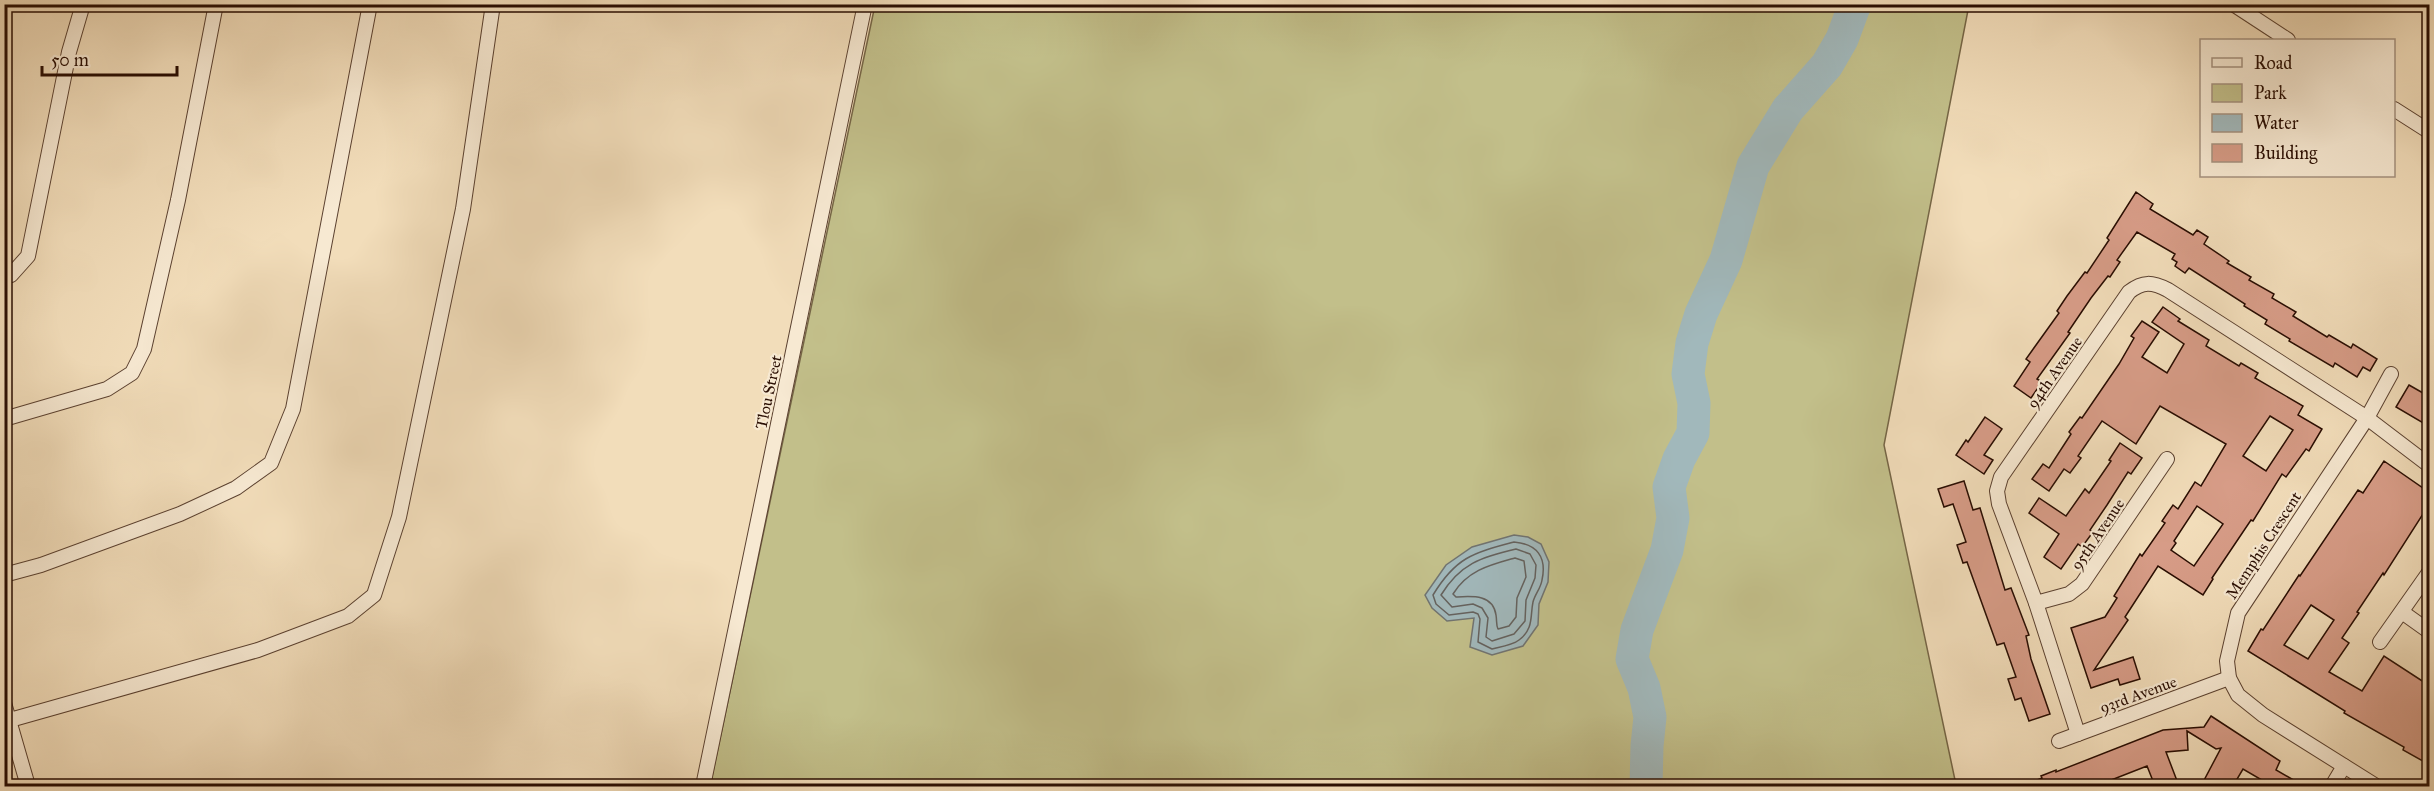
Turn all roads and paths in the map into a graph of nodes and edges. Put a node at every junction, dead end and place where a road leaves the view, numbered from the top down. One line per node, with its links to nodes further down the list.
1 (83, 4): 10 (street)
2 (216, 4): 13 (street)
3 (370, 4): 17 (street)
4 (493, 4): 24 (street)
5 (865, 4): 29 (street, Tlou Street)
6 (2233, 4): 7 (street)
7 (2286, 39)
8 (2395, 110): 9 (street)
9 (2430, 132)
10 (4, 277)
11 (2391, 374): 12 (street, Memphis Crescent)
12 (2367, 418): 15 (street); 18 (street, 94th Avenue); 22 (street, Memphis Crescent)
13 (4, 419)
14 (2167, 459): 18 (street, 95th Avenue)
15 (2430, 466)
16 (2430, 571): 19 (street)
17 (4, 575)
18 (2036, 603): 25 (street, 94th Avenue)
19 (2402, 612): 20 (street); 21 (street)
20 (2430, 632)
21 (2380, 642)
22 (2229, 678): 25 (street, 93rd Avenue); 27 (street)
23 (4, 703): 24 (street)
24 (10, 720): 28 (street)
25 (2078, 734): 26 (street, 93rd Avenue)
26 (2059, 741)
27 (2344, 766): 30 (street); 31 (street)
28 (28, 786)
29 (703, 786)
30 (2332, 786)
31 (2376, 786)

